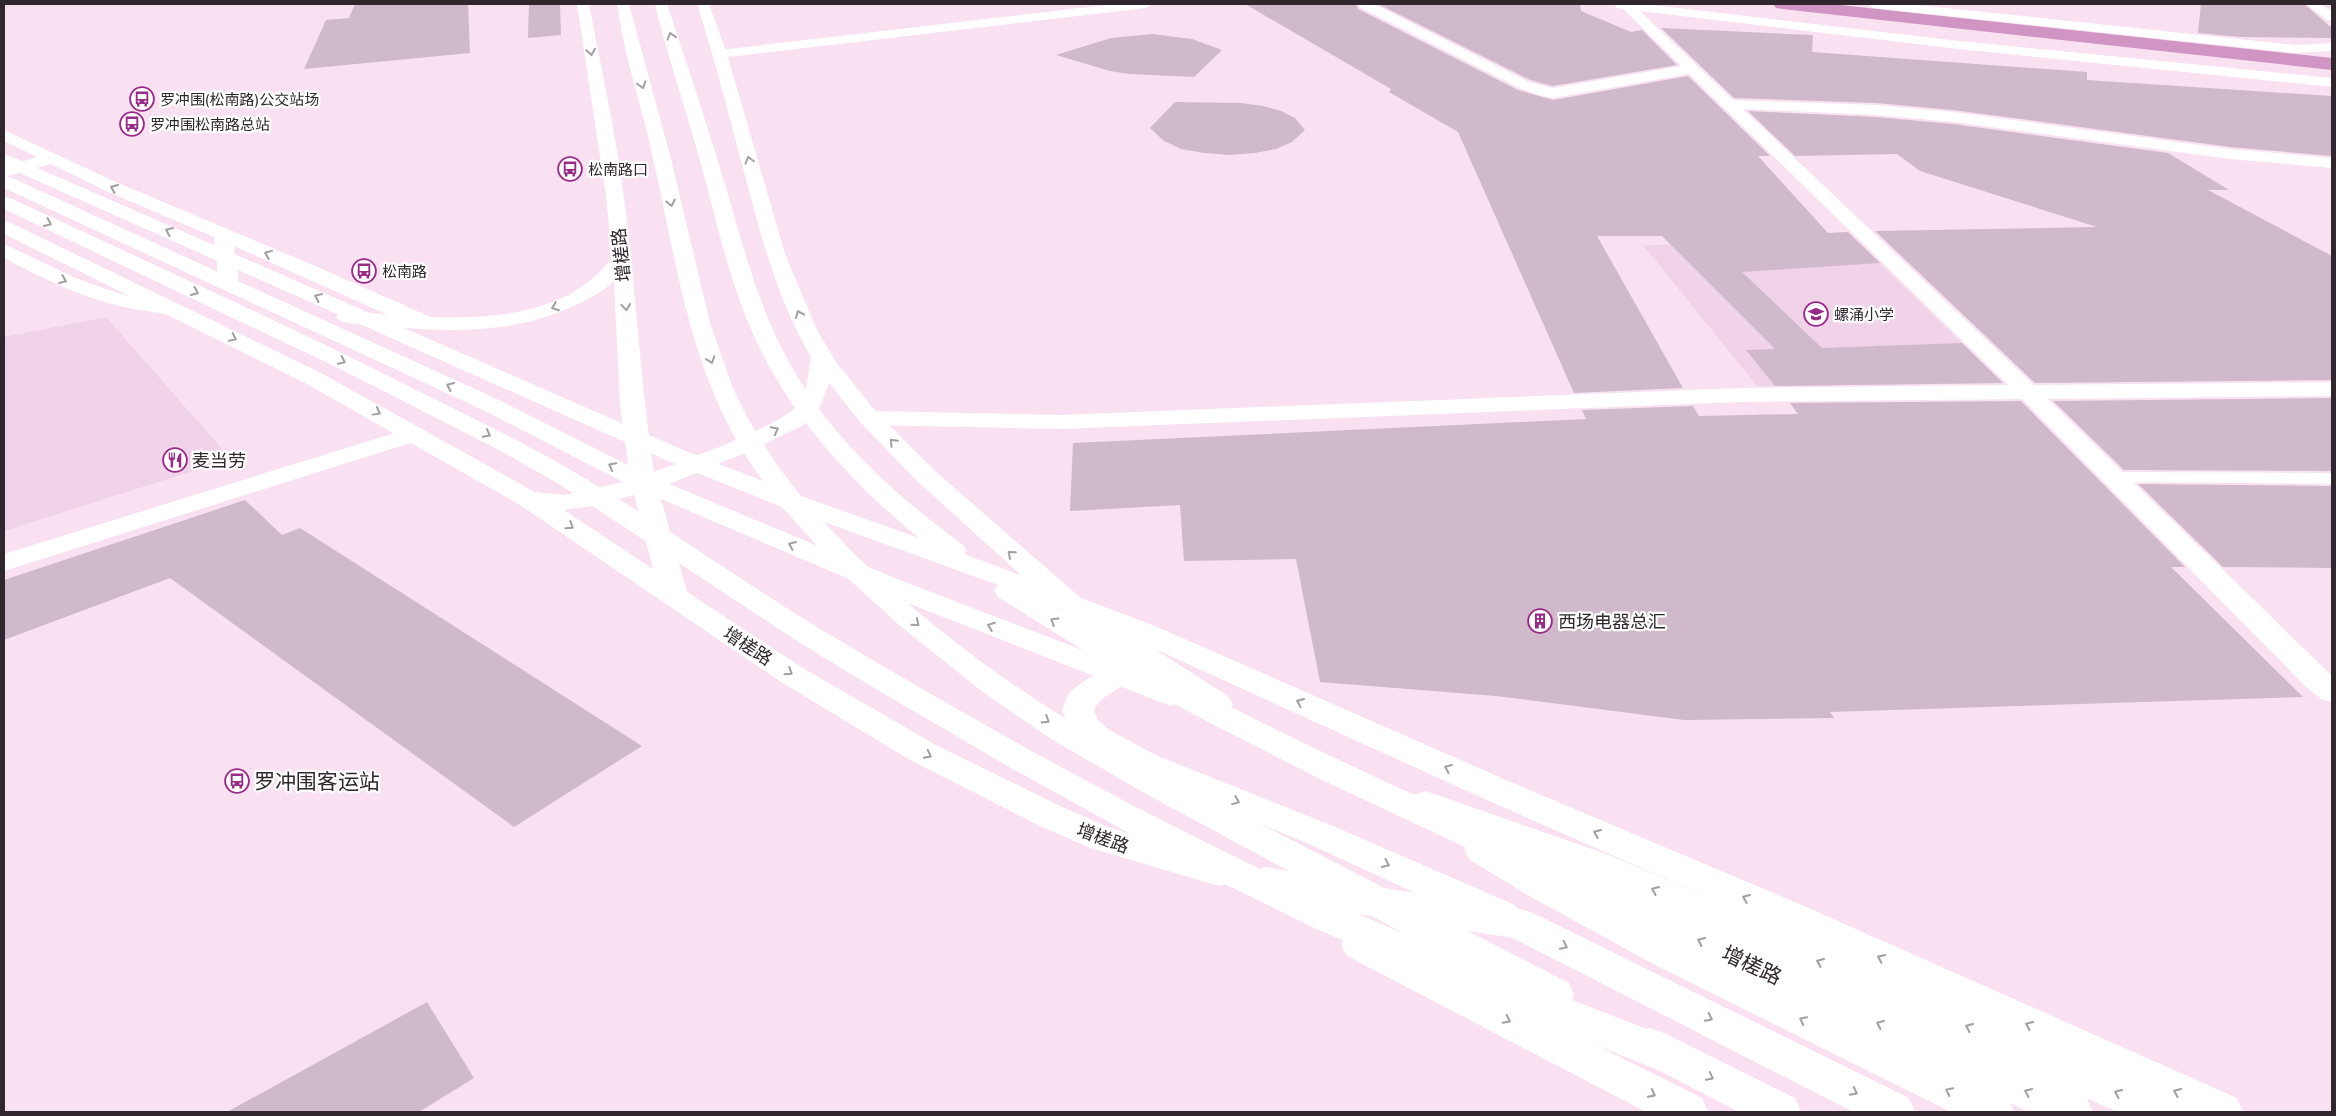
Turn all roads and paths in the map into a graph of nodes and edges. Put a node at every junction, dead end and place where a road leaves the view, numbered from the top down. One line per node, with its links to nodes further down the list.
1 (583, 4): 26 (main road, 增槎路, one-way to 26)
2 (623, 4): 48 (main road, one-way to 48)
3 (661, 4): 53 (main road, 增槎路, one-way to 3)
4 (702, 4): 12 (main road, 增槎路)
5 (1146, 4): 12 (main road)
6 (1364, 4): 13 (main road)
7 (1873, 4): 11 (main road)
8 (2312, 4): 10 (main road)
9 (1619, 5): 13 (main road); 14 (main road)
10 (2332, 17)
11 (2332, 47)
12 (720, 54): 31 (main road, 增槎路, one-way to 12)
13 (1692, 69): 15 (main road)
14 (2332, 82)
15 (1728, 104): 19 (main road); 33 (main road)
16 (4, 135): 17 (main road)
17 (51, 159): 20 (main road); 24 (main road, one-way to 17)
18 (4, 160): 55 (main road, one-way to 18)
19 (2332, 163)
20 (4, 172)
21 (4, 181): 27 (main road)
22 (4, 202): 48 (main road, one-way to 48)
23 (4, 227): 28 (main road)
24 (223, 235): 27 (main road); 30 (main road, one-way to 24)
25 (4, 250): 28 (main road, one-way to 28)
26 (622, 258): 30 (main road, one-way to 30); 38 (main road, 增槎路, one-way to 38)
27 (230, 284): 29 (main road)
28 (173, 309): 35 (main road, one-way to 35)
29 (293, 312): 30 (main road); 38 (main road, one-way to 29)
30 (425, 323)
31 (822, 357): 34 (main road, 增槎路); 38 (main road, one-way to 31)
32 (2332, 390): 33 (main road)
33 (2029, 393): 34 (main road); 36 (main road)
34 (869, 418): 44 (main road, 增槎路, one-way to 34)
35 (414, 434): 39 (main road); 40 (main road)
36 (2115, 478): 37 (lane); 43 (main road)
37 (2332, 479)
38 (643, 482): 39 (main road); 41 (main road, 增槎路); 42 (main road, one-way to 38)
39 (529, 499): 41 (main road, one-way to 41)
40 (4, 563)
41 (675, 598): 46 (main road, 增槎路, one-way to 46)
42 (1117, 675): 44 (main road); 47 (main road, one-way to 47)
43 (2332, 692)
44 (1250, 724): 45 (main road, 增槎路)
45 (1390, 791): 52 (main road, 增槎路, one-way to 45); 54 (main road, one-way to 45)
46 (1214, 871): 47 (main road, 增槎路); 49 (main road, one-way to 49)
47 (1520, 924): 51 (main road, 增槎路, one-way to 51)
48 (1666, 1055): 50 (main road, one-way to 50)
49 (1687, 1112)
50 (1780, 1112)
51 (1894, 1112)
52 (1993, 1112)
53 (2072, 1112)
54 (2163, 1112)
55 (2222, 1112)

